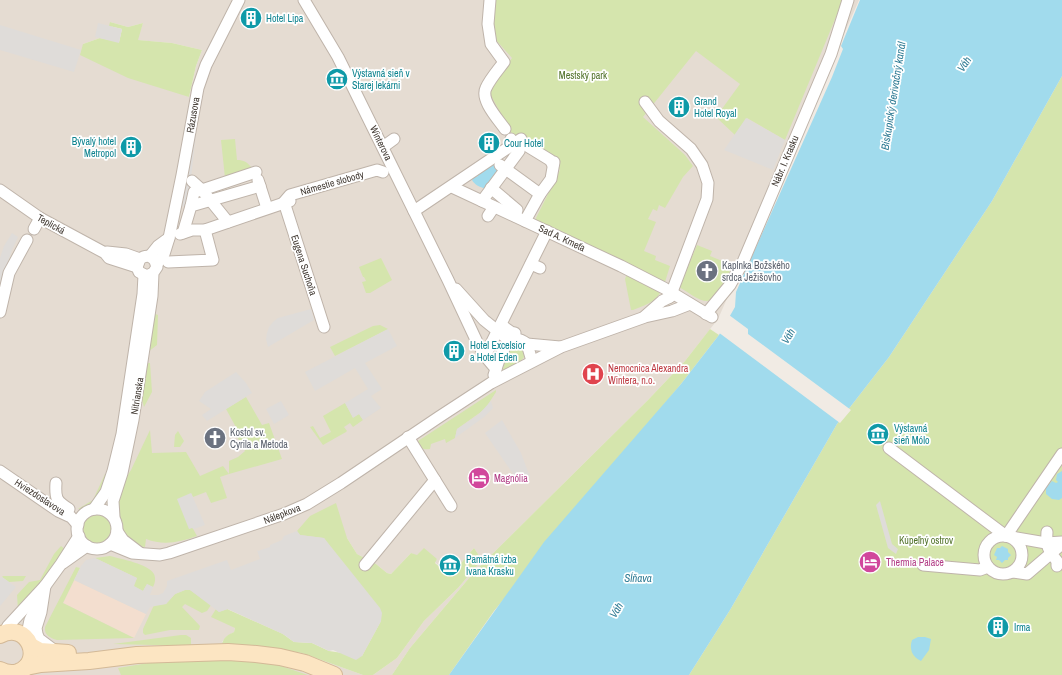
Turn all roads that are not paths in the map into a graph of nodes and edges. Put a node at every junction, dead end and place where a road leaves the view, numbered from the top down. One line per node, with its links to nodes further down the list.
1 (239, 0): 35 (street, Rázusova)
2 (304, 0): 9 (street, Winterova)
3 (490, 0): 6 (street)
4 (848, 0): 42 (street, Nábr. I. Krasku)
5 (645, 102): 37 (street)
6 (505, 129)
7 (394, 139): 9 (street)
8 (518, 143): 10 (street); 12 (street); 18 (street)
9 (383, 147): 11 (street, Winterova)
10 (492, 159): 12 (street); 15 (street)
11 (387, 168): 21 (street, Námestie slobody); 26 (street, Winterova)
12 (505, 169): 16 (street); 18 (street)
13 (260, 186): 14 (street); 19 (street); 24 (street)
14 (196, 187): 19 (street); 22 (street)
15 (452, 187): 20 (street, Sad A. Kmeťa); 26 (street)
16 (491, 188): 20 (street); 25 (street)
17 (0, 190): 28 (street, Teplická)
18 (544, 193): 29 (street)
19 (212, 201): 22 (street); 30 (street)
20 (482, 201): 23 (street, Sad A. Kmeťa)
21 (284, 202): 24 (street, Námestie slobody); 43 (street, Eugena Suchoňa)
22 (191, 206): 32 (street, Námestie slobody)
23 (494, 207): 25 (street, Sad A. Kmeťa); 27 (street)
24 (267, 208): 30 (street, Námestie slobody)
25 (512, 210): 29 (street, Sad A. Kmeťa)
26 (414, 211): 36 (street, Winterova)
27 (488, 216)
28 (40, 218): 31 (street); 35 (street, Teplická)
29 (527, 218): 33 (street, Sad A. Kmeťa)
30 (228, 222): 32 (street, Námestie slobody)
31 (34, 229)
32 (205, 230): 35 (street, Teplická)
33 (547, 231): 37 (street, Sad A. Kmeťa); 44 (street)
34 (27, 240): 40 (street)
35 (150, 265): 58 (street, Nitrianska); 59 (street, Nitrianska)
36 (444, 282): 44 (street, Winterova); 48 (street, Winterova)
37 (671, 295): 38 (street, Sad A. Kmeťa); 39 (street); 41 (street)
38 (690, 304): 39 (street); 42 (street, Sad A. Kmeťa)
39 (676, 308): 41 (street)
40 (0, 312)
41 (645, 316): 47 (street)
42 (710, 316)
43 (324, 327)
44 (498, 331): 45 (street, Winterova); 48 (street)
45 (512, 337): 46 (street); 50 (street)
46 (527, 344): 47 (street); 49 (street)
47 (561, 347): 49 (street, Nálepkova)
48 (486, 353): 50 (street, Winterova)
49 (532, 361): 50 (street, Nálepkova)
50 (495, 377): 51 (street, Nálepkova)
51 (408, 437): 55 (street); 67 (street, Nálepkova)
52 (892, 450): 62 (street)
53 (1062, 454): 62 (street)
54 (0, 471): 56 (street, Hviezdoslavova)
55 (435, 480): 57 (street); 70 (street)
56 (52, 506): 58 (street); 60 (street, Hviezdoslavova)
57 (451, 506)
58 (90, 511): 59 (street); 60 (street, Nitrianska)
59 (114, 517): 61 (street, Nitrianska)
60 (78, 530): 66 (street); 69 (street, Nitrianska)
61 (117, 531): 65 (street); 67 (street)
62 (1006, 536): 63 (street); 72 (street); 73 (street)
63 (1046, 537): 64 (street); 68 (street)
64 (1062, 543): 68 (street)
65 (110, 544): 66 (street); 67 (street, Nálepkova)
66 (87, 546): 69 (street, Nitrianska)
67 (141, 554)
68 (1057, 561): 73 (street)
69 (61, 564): 74 (street, Nitrianska)
70 (365, 565)
71 (923, 565): 72 (street)
72 (988, 567): 73 (street)
73 (1022, 576)
74 (45, 586): 75 (street, Nitrianska); 76 (street, Nitrianska); 77 (street)
75 (2, 634): 76 (main road)
76 (28, 642): 77 (main road); 79 (main road)
77 (57, 653): 78 (main road)
78 (137, 655): 79 (main road); 81 (main road)
79 (26, 667): 80 (main road)
80 (6, 673)
81 (334, 675)

